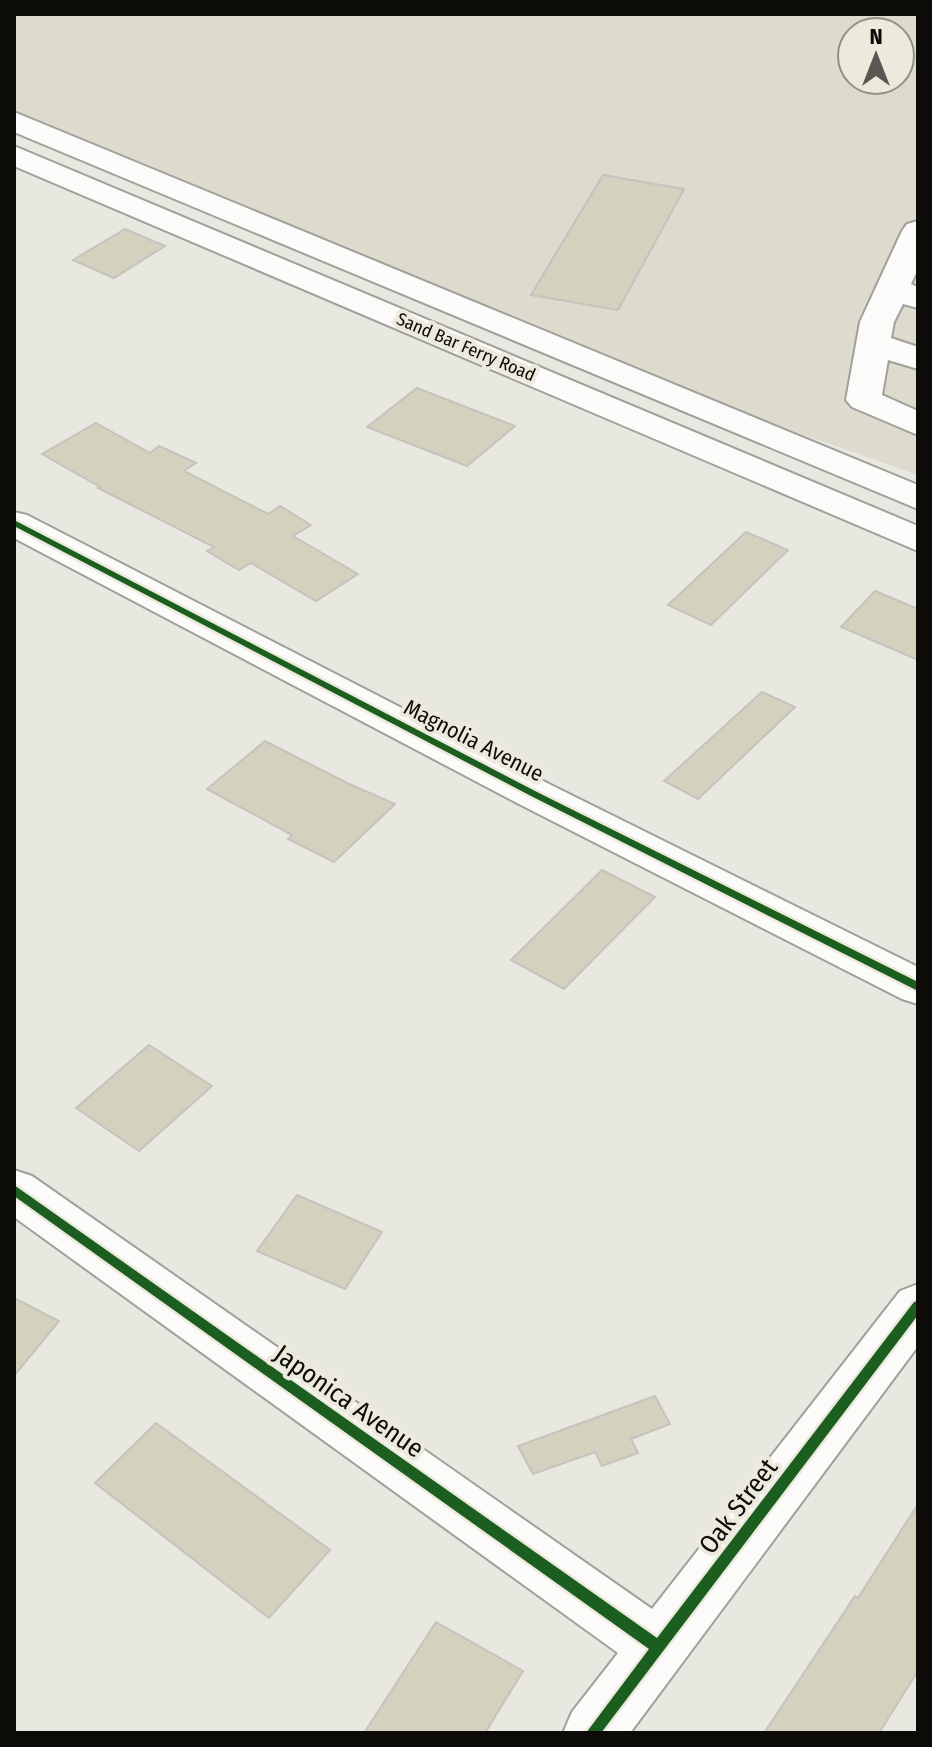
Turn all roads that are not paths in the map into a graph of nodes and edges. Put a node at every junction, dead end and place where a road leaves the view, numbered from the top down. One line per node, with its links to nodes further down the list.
1 (14, 121): 8 (main road, Sand Bar Ferry Road)
2 (14, 155): 10 (main road, Sand Bar Ferry Road)
3 (917, 241): 4 (main road)
4 (906, 294): 5 (main road)
5 (874, 343): 6 (main road); 7 (main road)
6 (918, 359)
7 (918, 424)
8 (918, 498)
9 (14, 523): 11 (main road, Magnolia Avenue)
10 (918, 540)
11 (918, 987)
12 (14, 1190): 14 (main road, Japonica Avenue)
13 (918, 1306): 14 (main road, Oak Street)
14 (658, 1647): 15 (main road, Oak Street)
15 (593, 1733)

